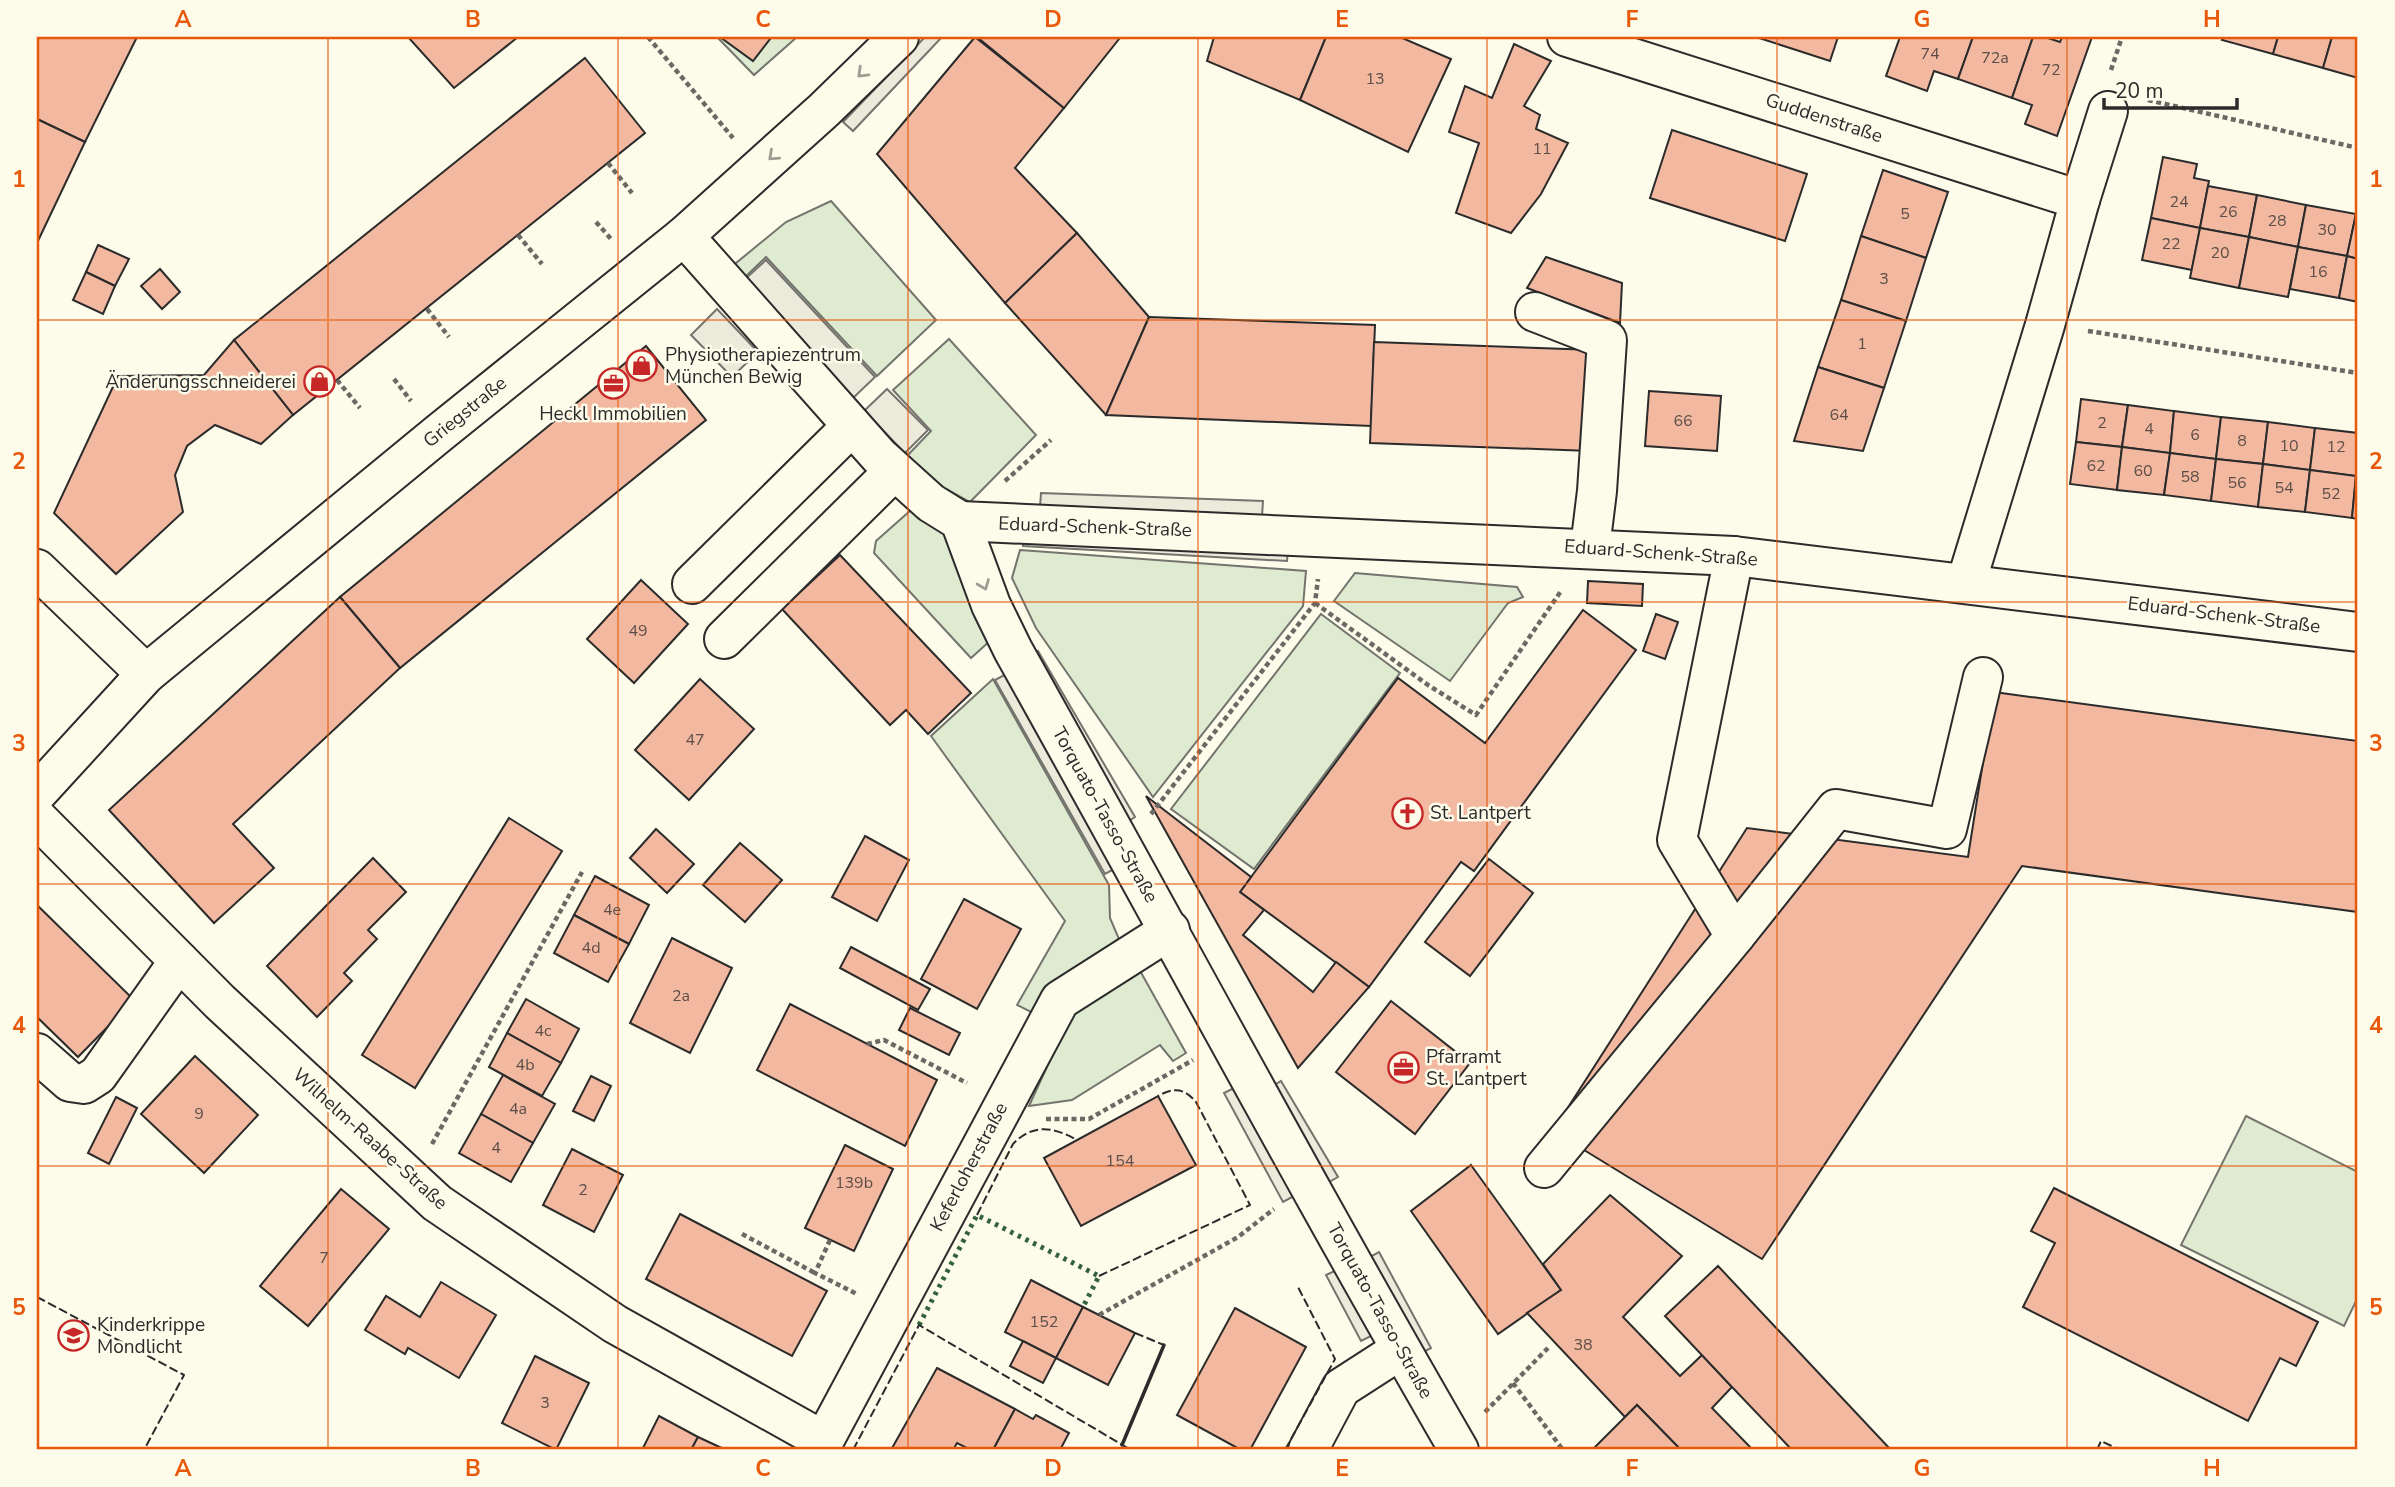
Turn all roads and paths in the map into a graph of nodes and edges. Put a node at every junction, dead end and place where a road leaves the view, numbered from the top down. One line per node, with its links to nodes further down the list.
1 (648, 37): 7 (path)
2 (899, 37): 7 (street, Griegstraße, one-way to 7)
3 (1567, 37): 9 (street, Guddenstraße)
4 (2108, 111): 5 (path); 9 (street)
5 (2358, 148)
6 (608, 163): 8 (path)
7 (758, 170): 11 (street, Griegstraße)
8 (632, 193)
9 (2080, 200): 15 (street)
10 (518, 235): 12 (path)
11 (684, 236): 20 (street); 32 (street, Griegstraße)
12 (542, 264)
13 (427, 309): 16 (path)
14 (1535, 312): 24 (street)
15 (2045, 325): 17 (path); 27 (street)
16 (449, 337)
17 (2358, 373)
18 (337, 380): 19 (path)
19 (360, 408)
20 (852, 426): 21 (street); 28 (street)
21 (894, 471): 22 (street); 31 (street)
22 (960, 521): 23 (street, Eduard-Schenk-Straße); 38 (street, Torquato-Tasso-Straße, one-way to 38)
23 (1322, 536): 24 (street, Eduard-Schenk-Straße); 29 (path)
24 (1590, 548): 25 (street, Eduard-Schenk-Straße); 29 (path)
25 (1734, 556): 27 (street, Eduard-Schenk-Straße); 39 (street)
26 (37, 569): 32 (street)
27 (1966, 583): 30 (street, Eduard-Schenk-Straße)
28 (692, 584)
29 (1315, 603): 36 (path)
30 (2358, 632)
31 (724, 639)
32 (146, 674): 34 (street, Griegstraße)
33 (1983, 677): 39 (street)
34 (37, 793)
35 (37, 818): 40 (street, Wilhelm-Raabe-Straße)
36 (1147, 819)
37 (582, 872): 46 (path)
38 (1170, 930): 41 (street, Torquato-Tasso-Straße); 44 (street, Keferloherstraße)
39 (1735, 936): 45 (street)
40 (179, 961): 43 (street); 46 (street, Wilhelm-Raabe-Straße)
41 (1230, 1041): 44 (path); 54 (street, Torquato-Tasso-Straße)
42 (867, 1044): 44 (path)
43 (37, 1053)
44 (999, 1110): 51 (street, Keferloherstraße)
45 (1544, 1168)
46 (412, 1180): 57 (street, Wilhelm-Raabe-Straße)
47 (1275, 1209): 52 (path)
48 (741, 1234): 50 (path)
49 (830, 1240): 50 (path)
50 (815, 1273): 51 (path)
51 (892, 1313): 57 (street, Keferloherstraße)
52 (1099, 1315)
53 (1548, 1348): 55 (path)
54 (1400, 1350): 56 (street, Torquato-Tasso-Straße); 58 (street)
55 (1513, 1383): 56 (path); 59 (path)
56 (1454, 1442)
57 (821, 1445)
58 (1308, 1450)
59 (1563, 1450)

